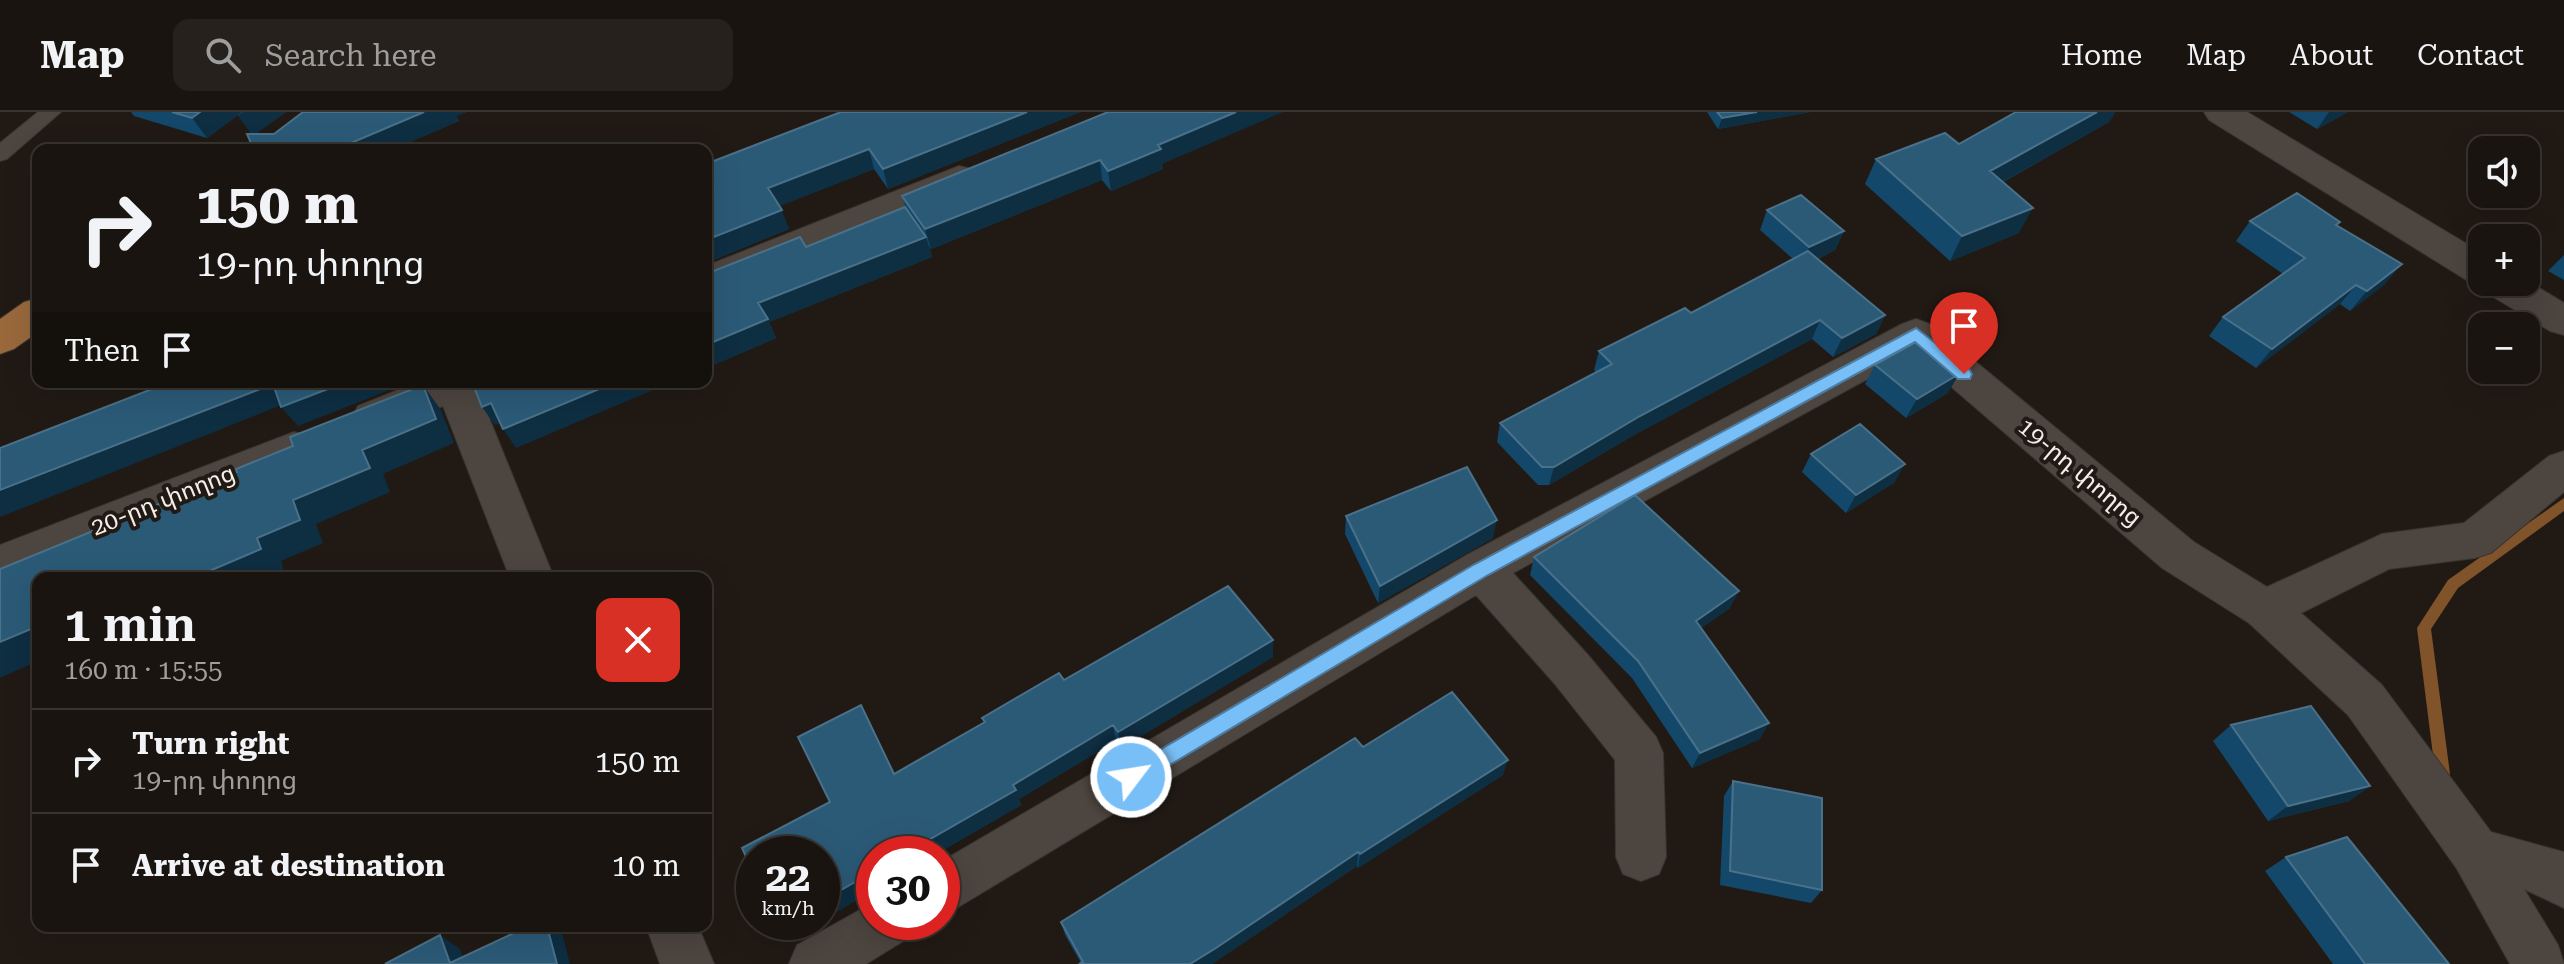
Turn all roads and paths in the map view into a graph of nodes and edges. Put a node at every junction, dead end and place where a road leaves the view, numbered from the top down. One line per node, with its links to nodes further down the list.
1 (51, 112): 3 (lane)
2 (2221, 112): 5 (street)
3 (0, 154)
4 (987, 166): 6 (street)
5 (2468, 262)
6 (712, 279)
7 (2522, 296): 9 (street)
8 (32, 316): 10 (main road)
9 (2564, 321)
10 (0, 339)
11 (444, 388): 14 (street, 20-րդ փողոց)
12 (458, 388): 16 (street)
13 (2564, 468): 17 (street)
14 (0, 564)
15 (1481, 569): 17 (street, 19-րդ փողոց); 19 (street); 20 (street, 19-րդ փողոց)
16 (530, 572)
17 (2265, 609): 18 (street)
18 (2475, 852): 21 (street); 26 (street)
19 (1641, 857)
20 (960, 878)
21 (2564, 883)
22 (674, 932): 24 (street)
23 (857, 940): 25 (street)
24 (687, 964)
25 (816, 964)
26 (2539, 964)

